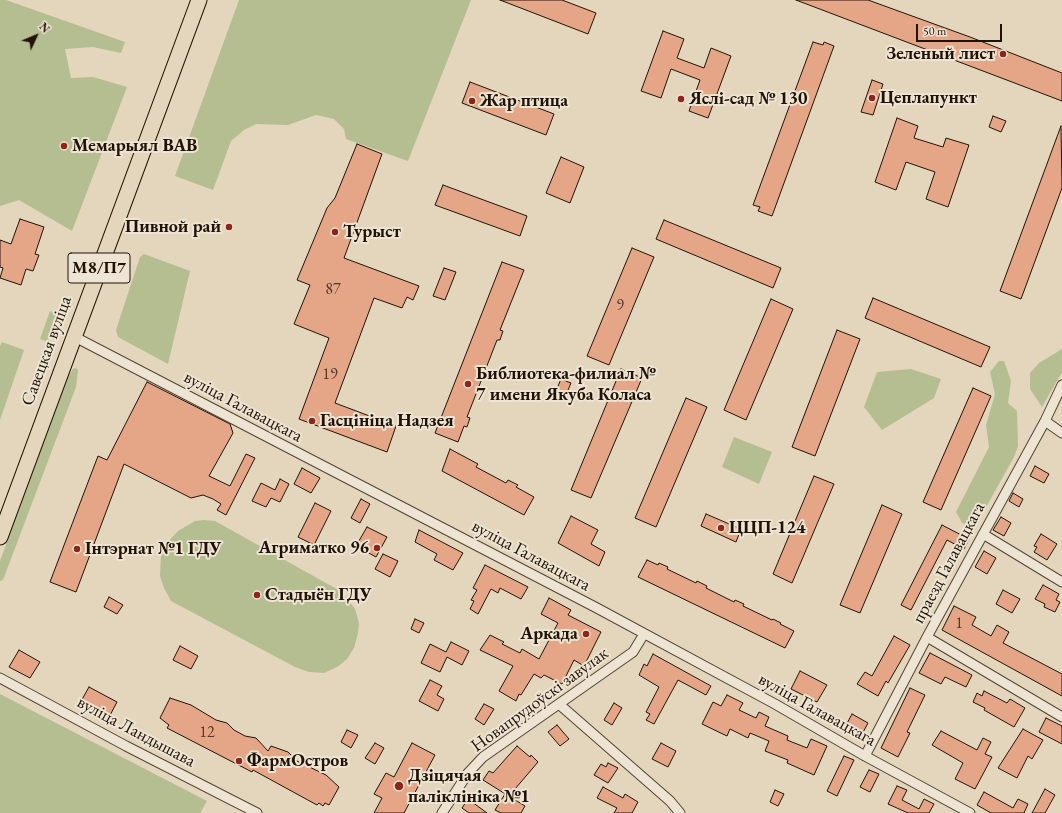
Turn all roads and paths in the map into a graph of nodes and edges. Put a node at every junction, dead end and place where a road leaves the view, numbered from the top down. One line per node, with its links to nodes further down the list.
1 (199, 0): 2 (main road, Савецкая вуліца / М8/П7)
2 (73, 336): 7 (main road, Савецкая вуліца / М8/П7); 9 (street, вуліца Галавацкага)
3 (1062, 385): 4 (street, праезд Галавацкага)
4 (1045, 421): 5 (street); 6 (street, праезд Галавацкага)
5 (1062, 433)
6 (983, 534): 8 (street); 10 (street, праезд Галавацкага)
7 (0, 537)
8 (1062, 582)
9 (644, 634): 12 (street, Новапрудоўскі завулак); 14 (street, вуліца Галавацкага)
10 (927, 637): 13 (street); 14 (street, праезд Галавацкага)
11 (0, 678): 15 (street, вуліца Ландышава)
12 (560, 705): 16 (street, Новапрудоўскі завулак); 17 (street)
13 (1062, 717)
14 (865, 756): 18 (street, вуліца Галавацкага)
15 (257, 813)
16 (442, 813)
17 (680, 813)
18 (970, 813)

